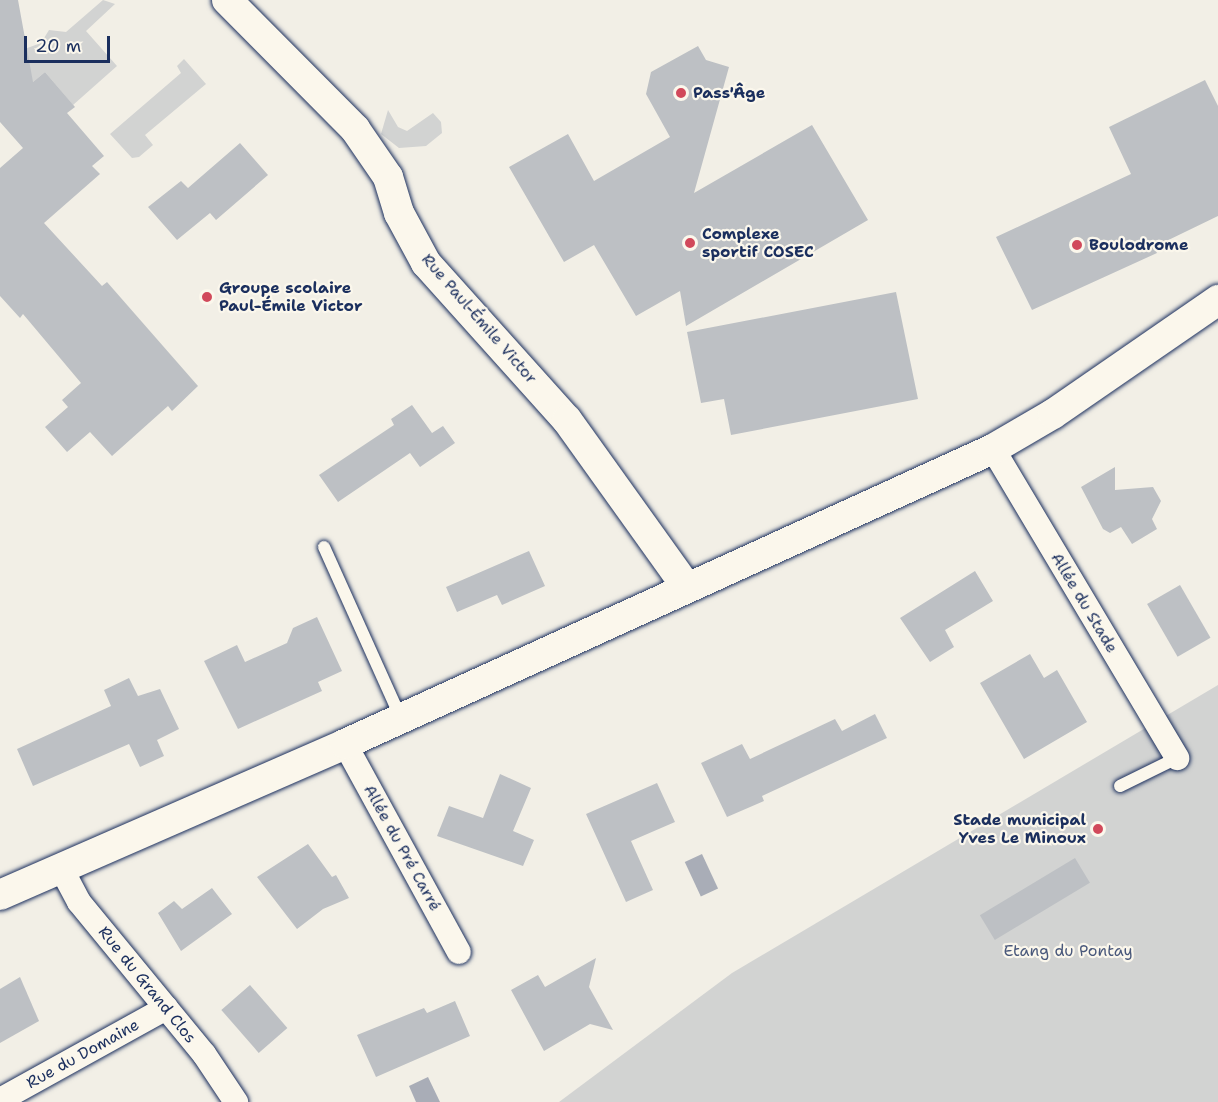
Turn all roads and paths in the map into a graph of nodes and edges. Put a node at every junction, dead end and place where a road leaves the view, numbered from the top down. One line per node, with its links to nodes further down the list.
1 (227, 0): 5 (street, Rue Paul-Émile Victor)
2 (1218, 300): 3 (street)
3 (993, 448): 5 (street); 8 (street, Allée du Stade)
4 (324, 547): 6 (lane)
5 (686, 586): 6 (street)
6 (401, 718): 7 (street)
7 (345, 744): 10 (street); 12 (street, Allée du Pré Carré)
8 (1177, 758): 9 (lane)
9 (1120, 786)
10 (61, 868): 11 (street); 13 (street, Rue du Grand Clos)
11 (0, 896)
12 (459, 952)
13 (166, 1008): 14 (street, Rue du Domaine); 15 (street, Rue du Grand Clos)
14 (0, 1100)
15 (236, 1102)

